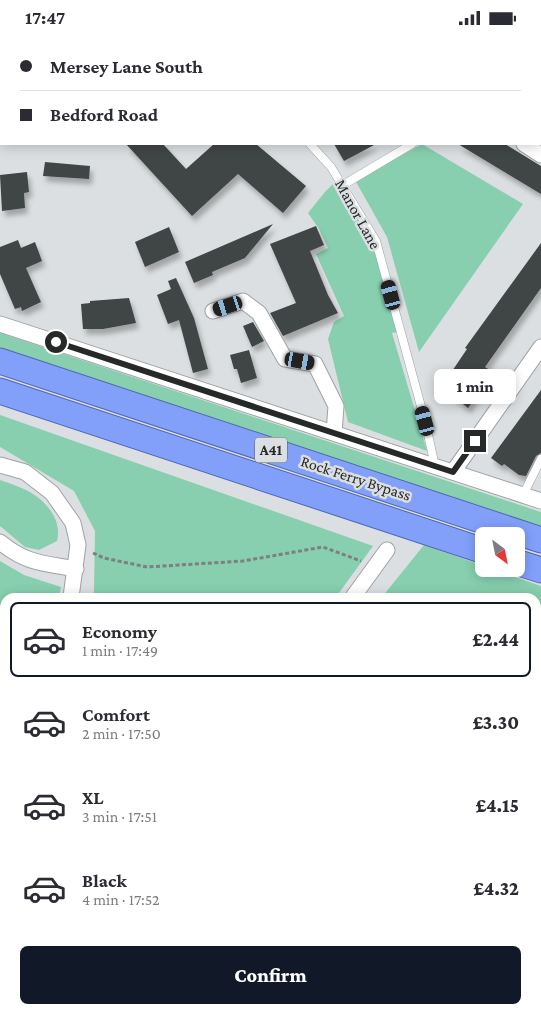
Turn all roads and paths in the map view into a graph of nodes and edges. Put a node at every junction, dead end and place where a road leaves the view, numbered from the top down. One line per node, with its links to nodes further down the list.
1 (311, 145): 5 (lane, Manor Lane)
2 (410, 145): 5 (lane)
3 (526, 145): 4 (street)
4 (541, 155)
5 (343, 185): 14 (lane, Manor Lane)
6 (213, 311): 11 (street)
7 (0, 324): 11 (street)
8 (541, 347): 15 (street)
9 (0, 361): 18 (highway, Rock Ferry Bypass / A41)
10 (0, 391): 21 (highway, Rock Ferry Bypass / A41)
11 (334, 433): 14 (street)
12 (541, 459): 16 (lane)
13 (0, 465): 20 (street)
14 (435, 466): 15 (street)
15 (453, 472): 16 (street)
16 (523, 495): 17 (street)
17 (541, 501)
18 (541, 540)
19 (0, 542): 25 (street)
20 (78, 545): 24 (path); 25 (street)
21 (475, 548)
22 (387, 551): 24 (street)
23 (525, 565): 26 (highway)
24 (376, 566): 28 (street)
25 (76, 569): 27 (street)
26 (541, 570)
27 (72, 593)
28 (356, 593)

